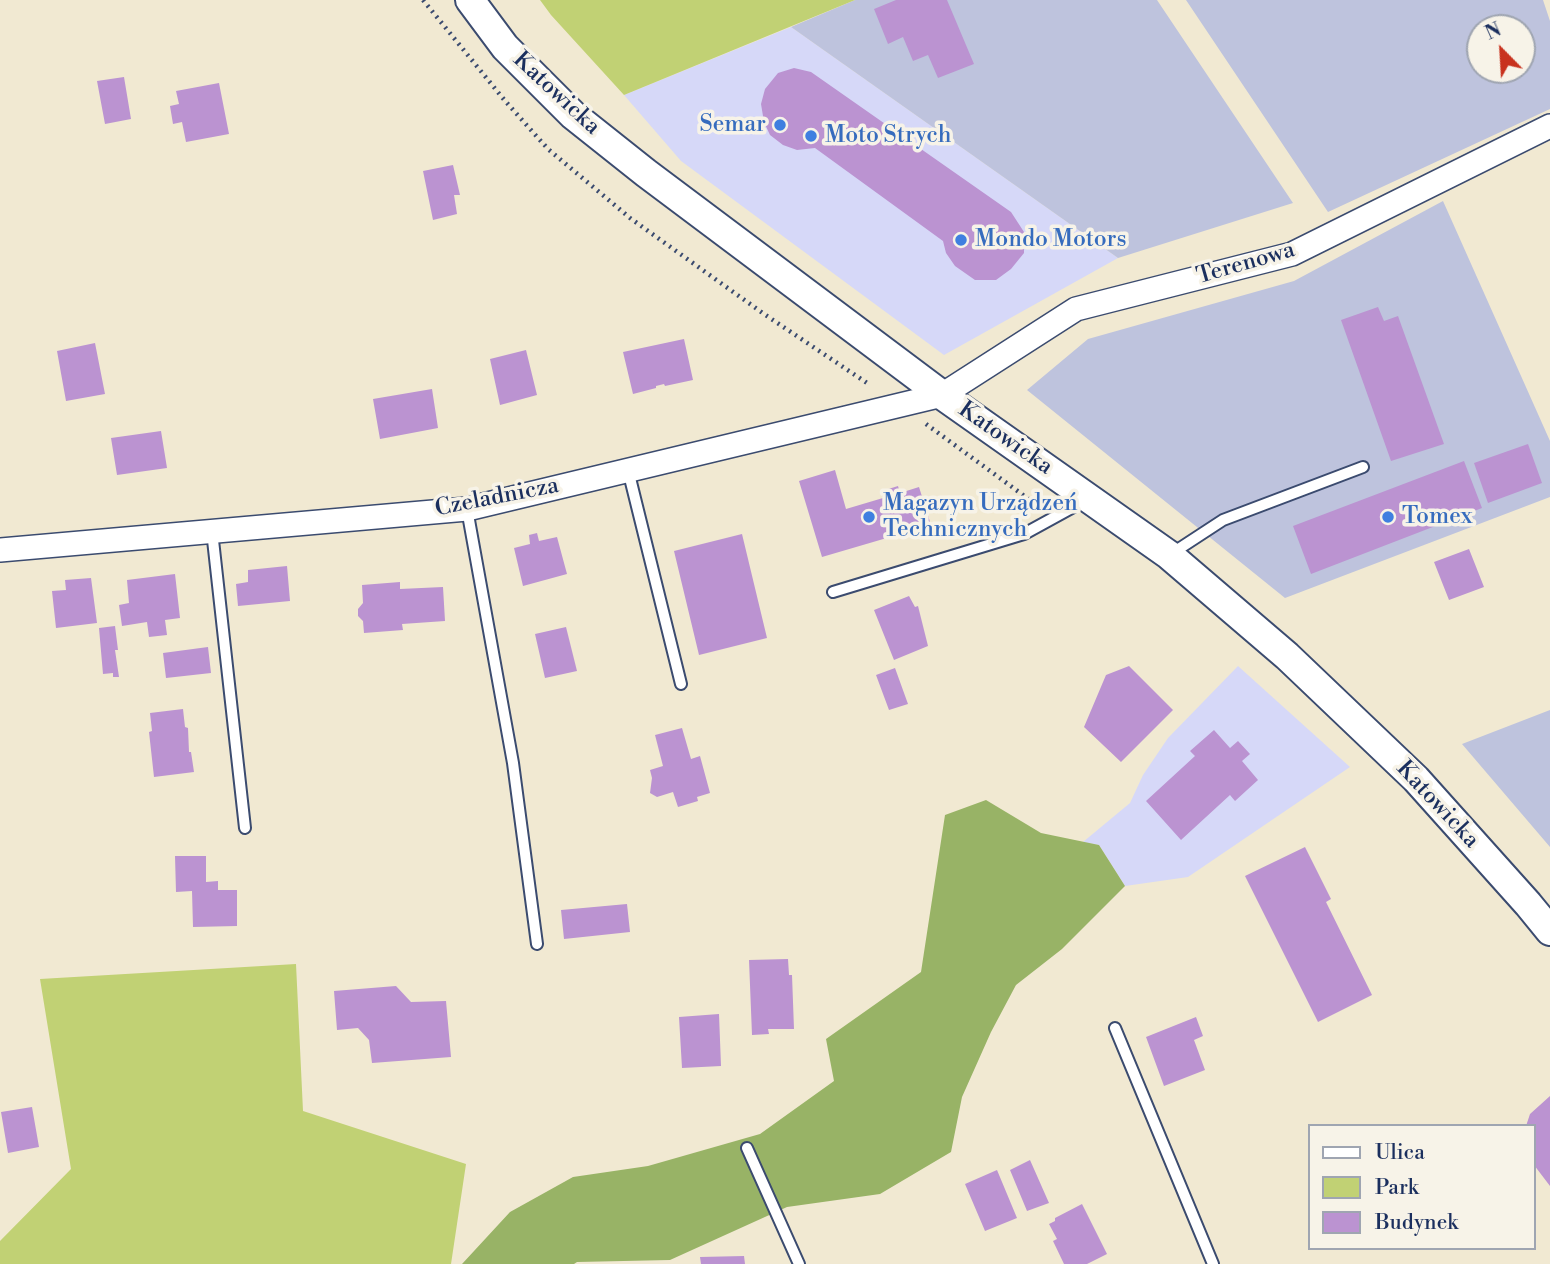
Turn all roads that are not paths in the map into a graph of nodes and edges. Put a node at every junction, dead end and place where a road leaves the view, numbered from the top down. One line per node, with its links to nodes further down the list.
1 (470, 0): 3 (street, Katowicka)
2 (1550, 127): 3 (street, Terenowa)
3 (942, 395): 5 (street, Czeladnicza); 6 (street, Katowicka)
4 (1363, 467): 10 (lane)
5 (628, 470): 7 (street, Czeladnicza); 12 (lane)
6 (1088, 498): 10 (street, Katowicka); 11 (lane)
7 (467, 509): 8 (street, Czeladnicza); 15 (lane)
8 (212, 531): 9 (street, Czeladnicza); 13 (lane)
9 (0, 550)
10 (1169, 555): 14 (street, Katowicka)
11 (832, 593)
12 (681, 684)
13 (245, 828)
14 (1550, 931)
15 (537, 944)
16 (1115, 1028): 19 (lane)
17 (747, 1148): 18 (lane)
18 (799, 1264)
19 (1213, 1264)

